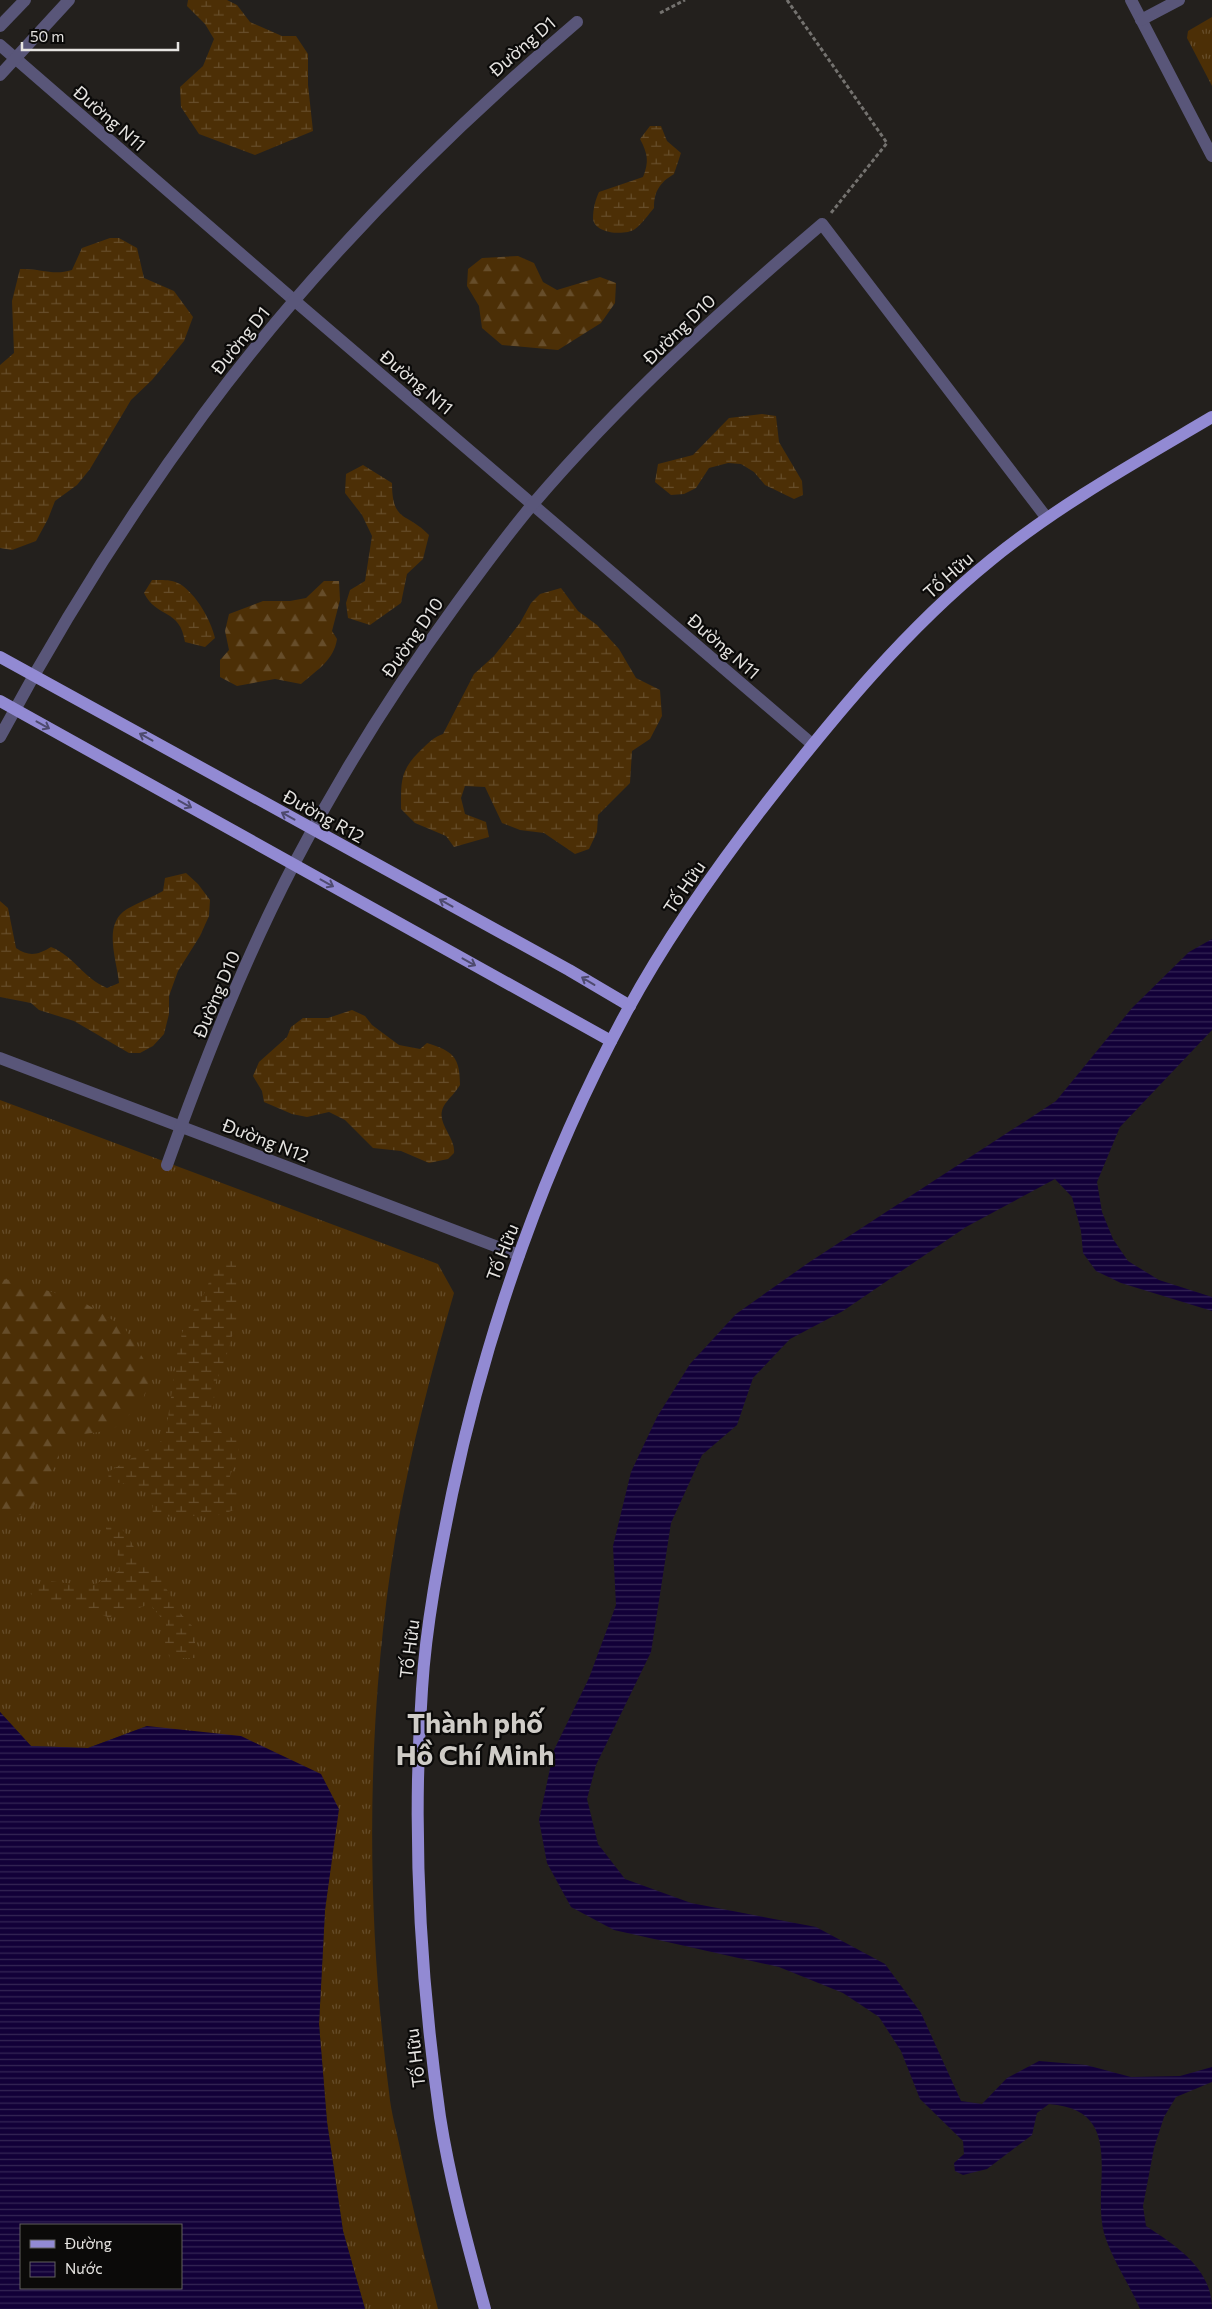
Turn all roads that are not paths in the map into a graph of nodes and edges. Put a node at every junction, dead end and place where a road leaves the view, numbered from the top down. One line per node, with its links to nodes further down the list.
1 (25, 0): 7 (street)
2 (69, 0): 9 (street)
3 (1131, 0): 5 (street)
4 (1179, 0): 5 (street)
5 (1140, 20): 11 (street)
6 (577, 22): 12 (street, Đường D1)
7 (0, 26)
8 (0, 45): 9 (street, Đường N11)
9 (16, 58): 10 (street); 12 (street, Đường N11)
10 (0, 75)
11 (1212, 156)
12 (295, 302): 14 (street, Đường N11); 17 (street, Đường D1)
13 (1212, 418): 15 (main road, Tố Hữu)
14 (533, 504): 15 (street, Đường D10); 21 (street, Đường N11); 22 (street, Đường D10)
15 (1046, 517): 21 (main road, Tố Hữu)
16 (0, 656): 17 (main road, Đường R12)
17 (34, 675): 19 (street, Đường D1); 22 (main road, Đường R12, one-way to 17)
18 (0, 702): 19 (main road)
19 (15, 710): 20 (street, Đường D1); 23 (main road, one-way to 23)
20 (0, 737)
21 (812, 744): 24 (main road, Tố Hữu)
22 (313, 829): 23 (street, Đường D10); 24 (main road, Đường R12, one-way to 22)
23 (294, 865): 25 (main road, one-way to 25); 27 (street, Đường D10)
24 (630, 1006): 25 (main road, Tố Hữu)
25 (611, 1041): 29 (main road, Tố Hữu)
26 (0, 1058): 27 (street, Đường N12)
27 (181, 1127): 28 (street, Đường D10); 29 (street, Đường N12)
28 (167, 1165)
29 (519, 1255): 30 (main road, Tố Hữu)
30 (484, 2309)

